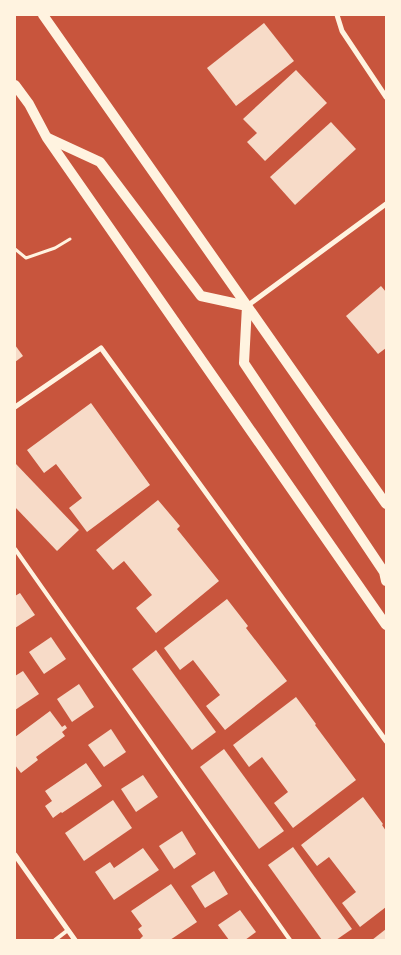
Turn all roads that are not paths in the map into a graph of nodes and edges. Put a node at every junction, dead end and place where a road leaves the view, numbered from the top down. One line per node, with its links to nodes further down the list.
1 (43, 15): 7 (main road)
2 (337, 15): 4 (street)
3 (15, 85): 5 (main road)
4 (386, 96)
5 (47, 138): 7 (main road); 12 (main road)
6 (386, 204): 7 (street)
7 (247, 306): 9 (main road); 11 (main road)
8 (15, 407): 13 (street)
9 (386, 504)
10 (15, 549): 18 (lane)
11 (386, 581)
12 (386, 625)
13 (386, 741)
14 (15, 855): 15 (street)
15 (68, 930): 16 (lane); 17 (street)
16 (55, 940)
17 (75, 940)
18 (290, 940)

